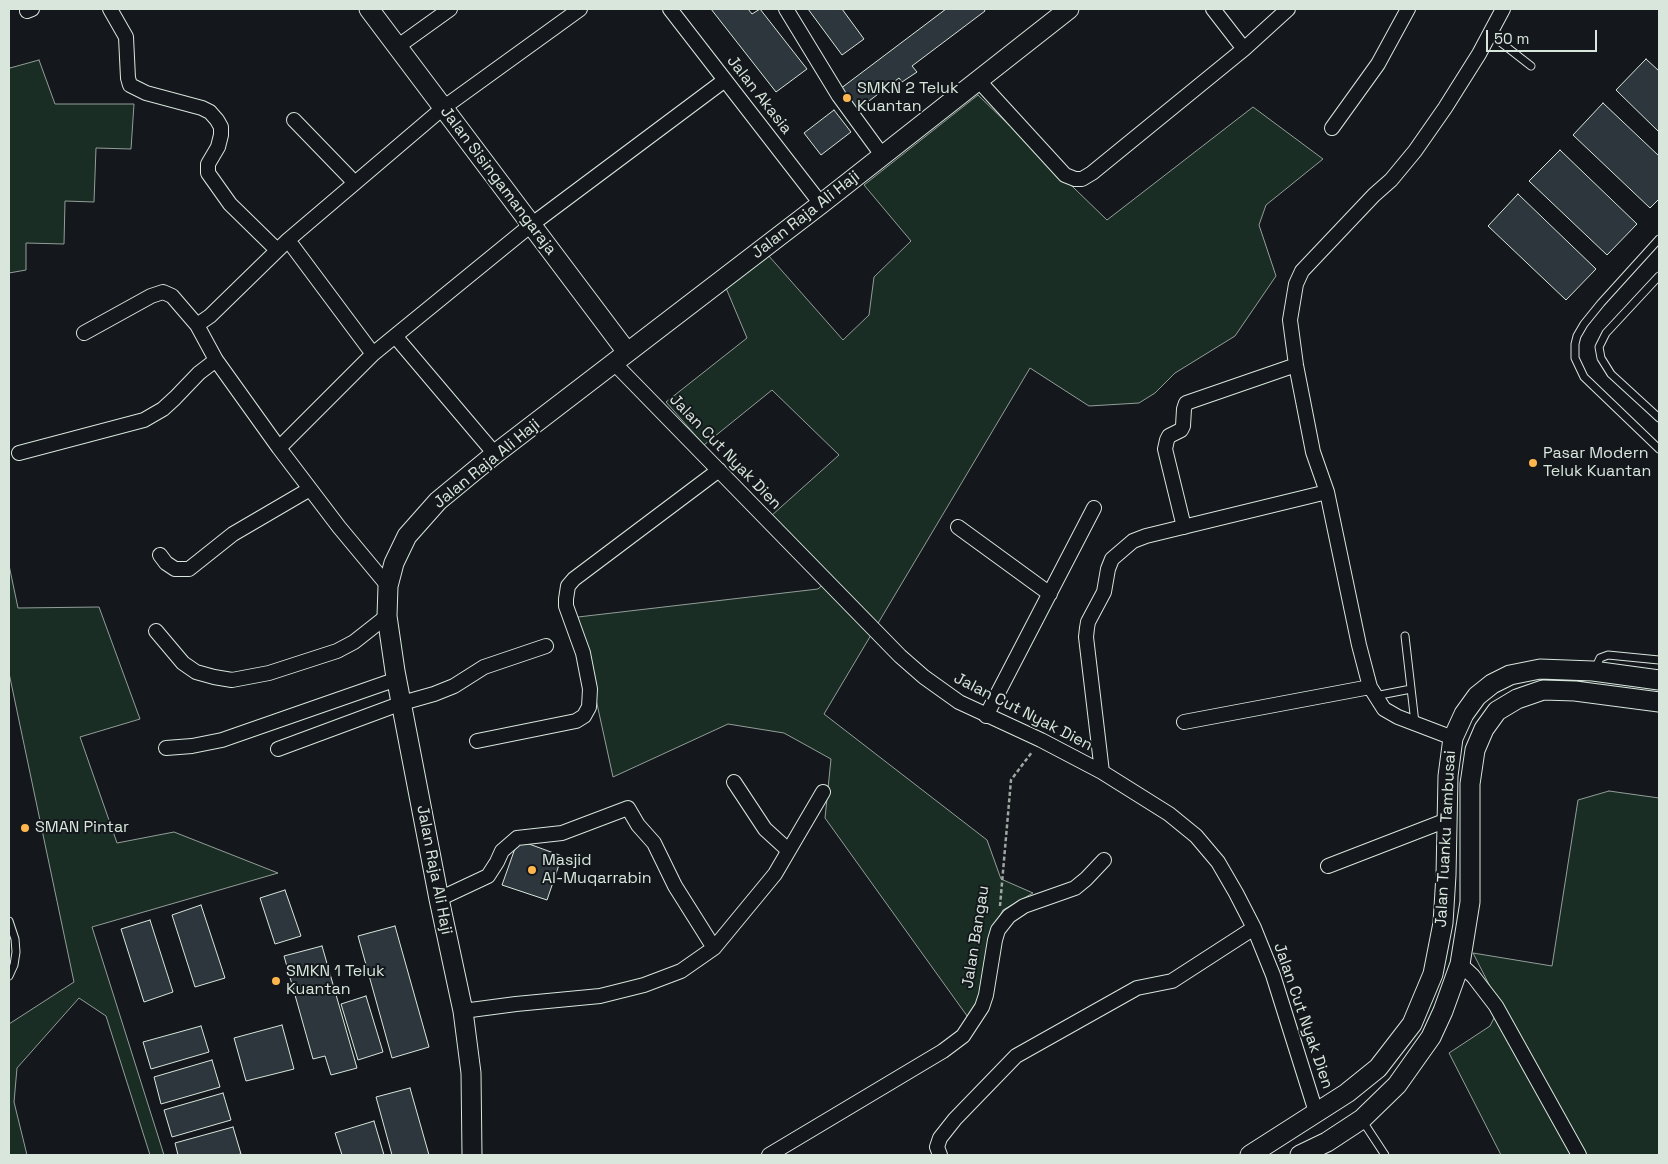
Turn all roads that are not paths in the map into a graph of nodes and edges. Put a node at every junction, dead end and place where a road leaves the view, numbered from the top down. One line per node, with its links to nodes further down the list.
1 (110, 9): 27 (street)
2 (369, 9): 13 (street, Jalan Sisingamangaraja)
3 (450, 9): 13 (street)
4 (580, 9): 18 (street)
5 (670, 9): 16 (street, Jalan Akasia)
6 (786, 9): 21 (street)
7 (1069, 9): 17 (street, Jalan Raja Ali Haji)
8 (1213, 9): 14 (street)
9 (1288, 9): 14 (street)
10 (1408, 9): 20 (street)
11 (1503, 9): 12 (street)
12 (1490, 34): 15 (lane); 35 (street)
13 (397, 47): 18 (street, Jalan Sisingamangaraja)
14 (1244, 49): 17 (street)
15 (1531, 66)
16 (725, 80): 23 (street, Jalan Akasia); 24 (street)
17 (978, 80): 21 (street, Jalan Raja Ali Haji)
18 (443, 108): 22 (street); 24 (street, Jalan Sisingamangaraja)
19 (294, 120): 22 (street)
20 (1332, 128)
21 (882, 155): 23 (street, Jalan Raja Ali Haji)
22 (355, 183): 26 (street)
23 (821, 204): 33 (street, Jalan Raja Ali Haji)
24 (531, 225): 31 (street); 33 (street, Jalan Sisingamangaraja)
25 (1659, 239): 38 (lane)
26 (288, 240): 27 (street); 32 (street)
27 (277, 250): 29 (street)
28 (1659, 276): 36 (lane)
29 (197, 325): 30 (street); 34 (street)
30 (84, 333)
31 (395, 336): 32 (street); 40 (street)
32 (373, 354): 37 (street)
33 (621, 358): 40 (street, Jalan Raja Ali Haji); 41 (street, Jalan Cut Nyak Dien)
34 (216, 360): 37 (street); 39 (street)
35 (1296, 365): 43 (street); 46 (street)
36 (1659, 418)
37 (280, 448): 42 (street)
38 (1659, 449)
39 (20, 453)
40 (495, 454): 48 (street, Jalan Raja Ali Haji)
41 (718, 470): 62 (street, Jalan Cut Nyak Dien); 66 (street)
42 (310, 489): 47 (street); 48 (street)
43 (1327, 492): 46 (street); 59 (street)
44 (1094, 508): 49 (street)
45 (958, 526): 49 (street)
46 (1184, 527): 69 (street)
47 (160, 555)
48 (388, 586): 50 (street, Jalan Raja Ali Haji)
49 (1050, 594): 62 (street)
50 (387, 616): 51 (street); 56 (street, Jalan Raja Ali Haji)
51 (156, 631)
52 (1405, 636): 58 (lane)
53 (546, 646): 61 (street)
54 (1659, 660): 55 (lane)
55 (1593, 671): 57 (street, Jalan Tuanku Tambusai); 65 (street, Jalan Tuanku Tambusai)
56 (397, 679): 61 (street, Jalan Raja Ali Haji); 67 (street)
57 (1659, 680)
58 (1411, 689): 59 (lane); 64 (lane)
59 (1372, 691): 63 (street); 64 (street)
60 (1659, 702): 80 (street, Jalan Tuanku Tambusai)
61 (402, 703): 68 (street); 76 (street, Jalan Raja Ali Haji)
62 (986, 716): 69 (street, Jalan Cut Nyak Dien)
63 (1184, 722)
64 (1415, 722): 65 (street)
65 (1453, 738): 72 (street, Jalan Tuanku Tambusai)
66 (477, 741)
67 (166, 748)
68 (278, 749)
69 (1102, 772): 78 (street, Jalan Cut Nyak Dien)
70 (734, 782): 73 (street)
71 (823, 792): 73 (street)
72 (1448, 820): 75 (street); 83 (street, Jalan Tuanku Tambusai)
73 (788, 850): 79 (street)
74 (1104, 860): 89 (street, Jalan Bangau)
75 (1328, 866)
76 (439, 899): 79 (street); 82 (street, Jalan Raja Ali Haji)
77 (9, 920): 81 (lane)
78 (1254, 928): 85 (street, Jalan Cut Nyak Dien); 90 (street)
79 (714, 948): 82 (street)
80 (1460, 964): 84 (street, Jalan Tuanku Tambusai); 94 (street)
81 (9, 976)
82 (463, 1011): 88 (street, Jalan Raja Ali Haji)
83 (1412, 1024): 84 (street); 85 (street, Jalan Tuanku Tambusai)
84 (1431, 1037): 86 (street, Jalan Tuanku Tambusai)
85 (1316, 1112): 91 (street, Jalan Tuanku Tambusai)
86 (1362, 1119): 87 (street, Jalan Tuanku Tambusai); 93 (lane)
87 (1330, 1148): 92 (street, Jalan Tuanku Tambusai)
88 (472, 1155)
89 (768, 1155)
90 (940, 1155)
91 (1250, 1155)
92 (1300, 1155)
93 (1385, 1155)
94 (1579, 1155)

